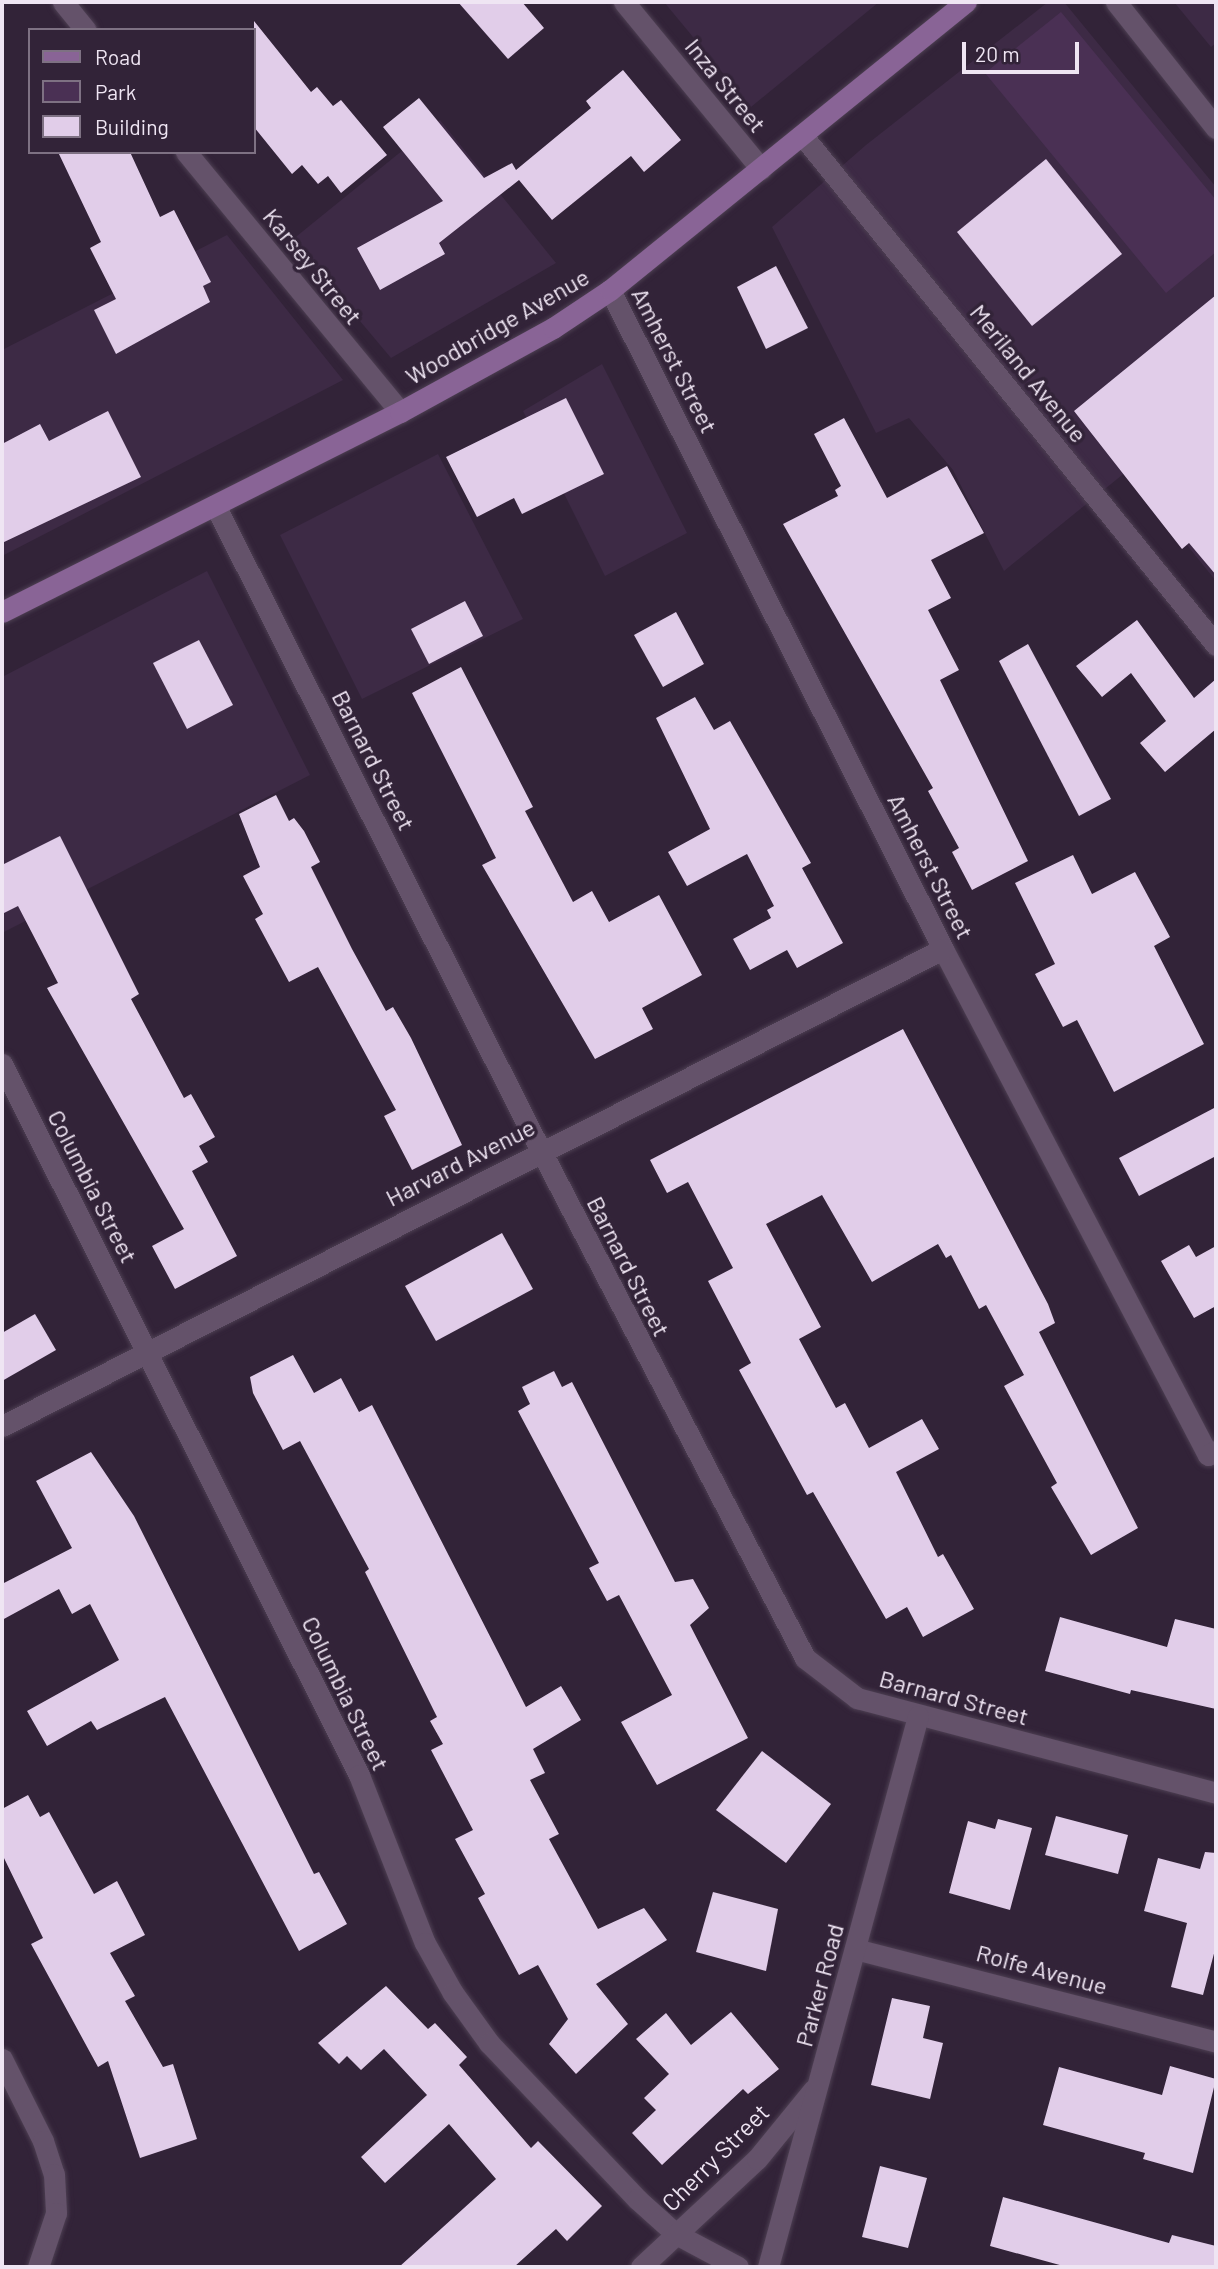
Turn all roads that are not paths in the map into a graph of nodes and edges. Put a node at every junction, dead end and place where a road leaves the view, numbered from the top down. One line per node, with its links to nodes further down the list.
1 (63, 2): 5 (street)
2 (624, 2): 9 (street, Inza Street)
3 (966, 2): 7 (main road, Woodbridge Avenue)
4 (1116, 2): 6 (street)
5 (84, 28)
6 (1216, 128)
7 (802, 135): 9 (main road, Woodbridge Avenue); 14 (street, Meriland Avenue)
8 (188, 154): 11 (street, Karsey Street)
9 (761, 169): 10 (main road, Woodbridge Avenue)
10 (610, 290): 11 (main road, Woodbridge Avenue); 15 (street, Amherst Street)
11 (400, 412): 12 (main road, Woodbridge Avenue)
12 (215, 505): 13 (main road, Woodbridge Avenue); 17 (street, Barnard Street)
13 (2, 612)
14 (1216, 645)
15 (943, 949): 17 (street, Harvard Avenue); 20 (street, Amherst Street)
16 (2, 1064): 18 (street, Columbia Street)
17 (541, 1151): 18 (street, Harvard Avenue); 21 (street, Barnard Street)
18 (146, 1351): 19 (street, Harvard Avenue); 27 (street, Columbia Street)
19 (2, 1426)
20 (1216, 1451)
21 (918, 1716): 22 (street, Barnard Street); 23 (street, Parker Road)
22 (1216, 1793)
23 (855, 1949): 24 (street, Rolfe Avenue); 26 (street, Parker Road)
24 (1216, 2042)
25 (2, 2059): 28 (street)
26 (822, 2079): 27 (street, Cherry Street); 31 (street, Parker Road)
27 (676, 2234): 29 (street, Cherry Street); 30 (street, Columbia Street)
28 (38, 2267)
29 (641, 2267)
30 (738, 2267)
31 (768, 2267)

